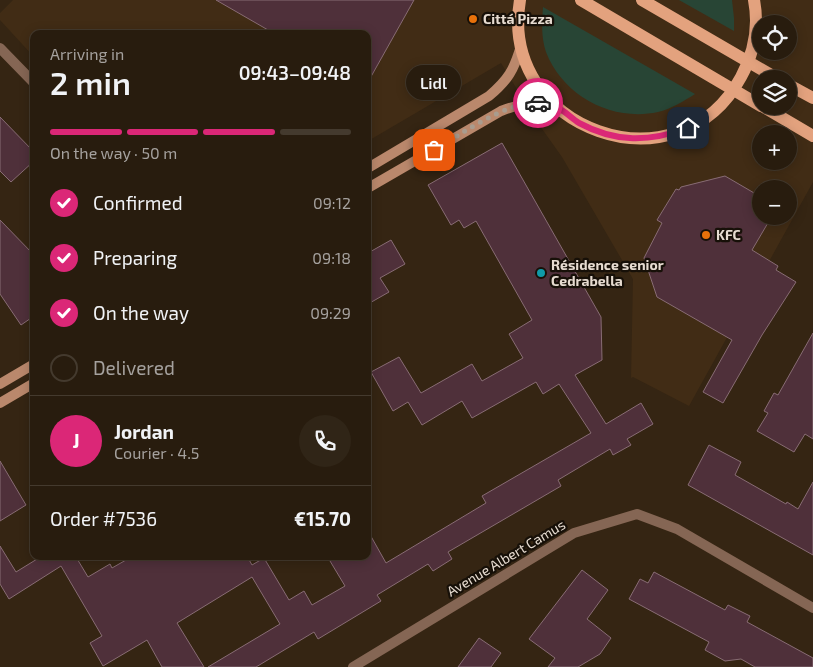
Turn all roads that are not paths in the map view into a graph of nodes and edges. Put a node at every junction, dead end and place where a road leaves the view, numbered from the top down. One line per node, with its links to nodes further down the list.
1 (520, 0): 5 (main road)
2 (581, 0): 11 (main road)
3 (642, 0): 7 (main road)
4 (757, 4): 7 (main road)
5 (521, 46): 14 (main road); 17 (main road)
6 (0, 48): 9 (street)
7 (749, 62): 8 (main road); 11 (main road)
8 (763, 70)
9 (30, 79)
10 (797, 89): 12 (main road)
11 (734, 90): 13 (main road); 14 (main road)
12 (813, 98)
13 (752, 100)
14 (555, 106): 18 (main road)
15 (777, 115): 16 (main road)
16 (813, 136)
17 (371, 166)
18 (371, 186)
19 (30, 366): 20 (main road)
20 (0, 384)
21 (30, 385): 22 (main road)
22 (0, 403)
23 (813, 608): 24 (street, Avenue Albert Camus)
24 (353, 667)

